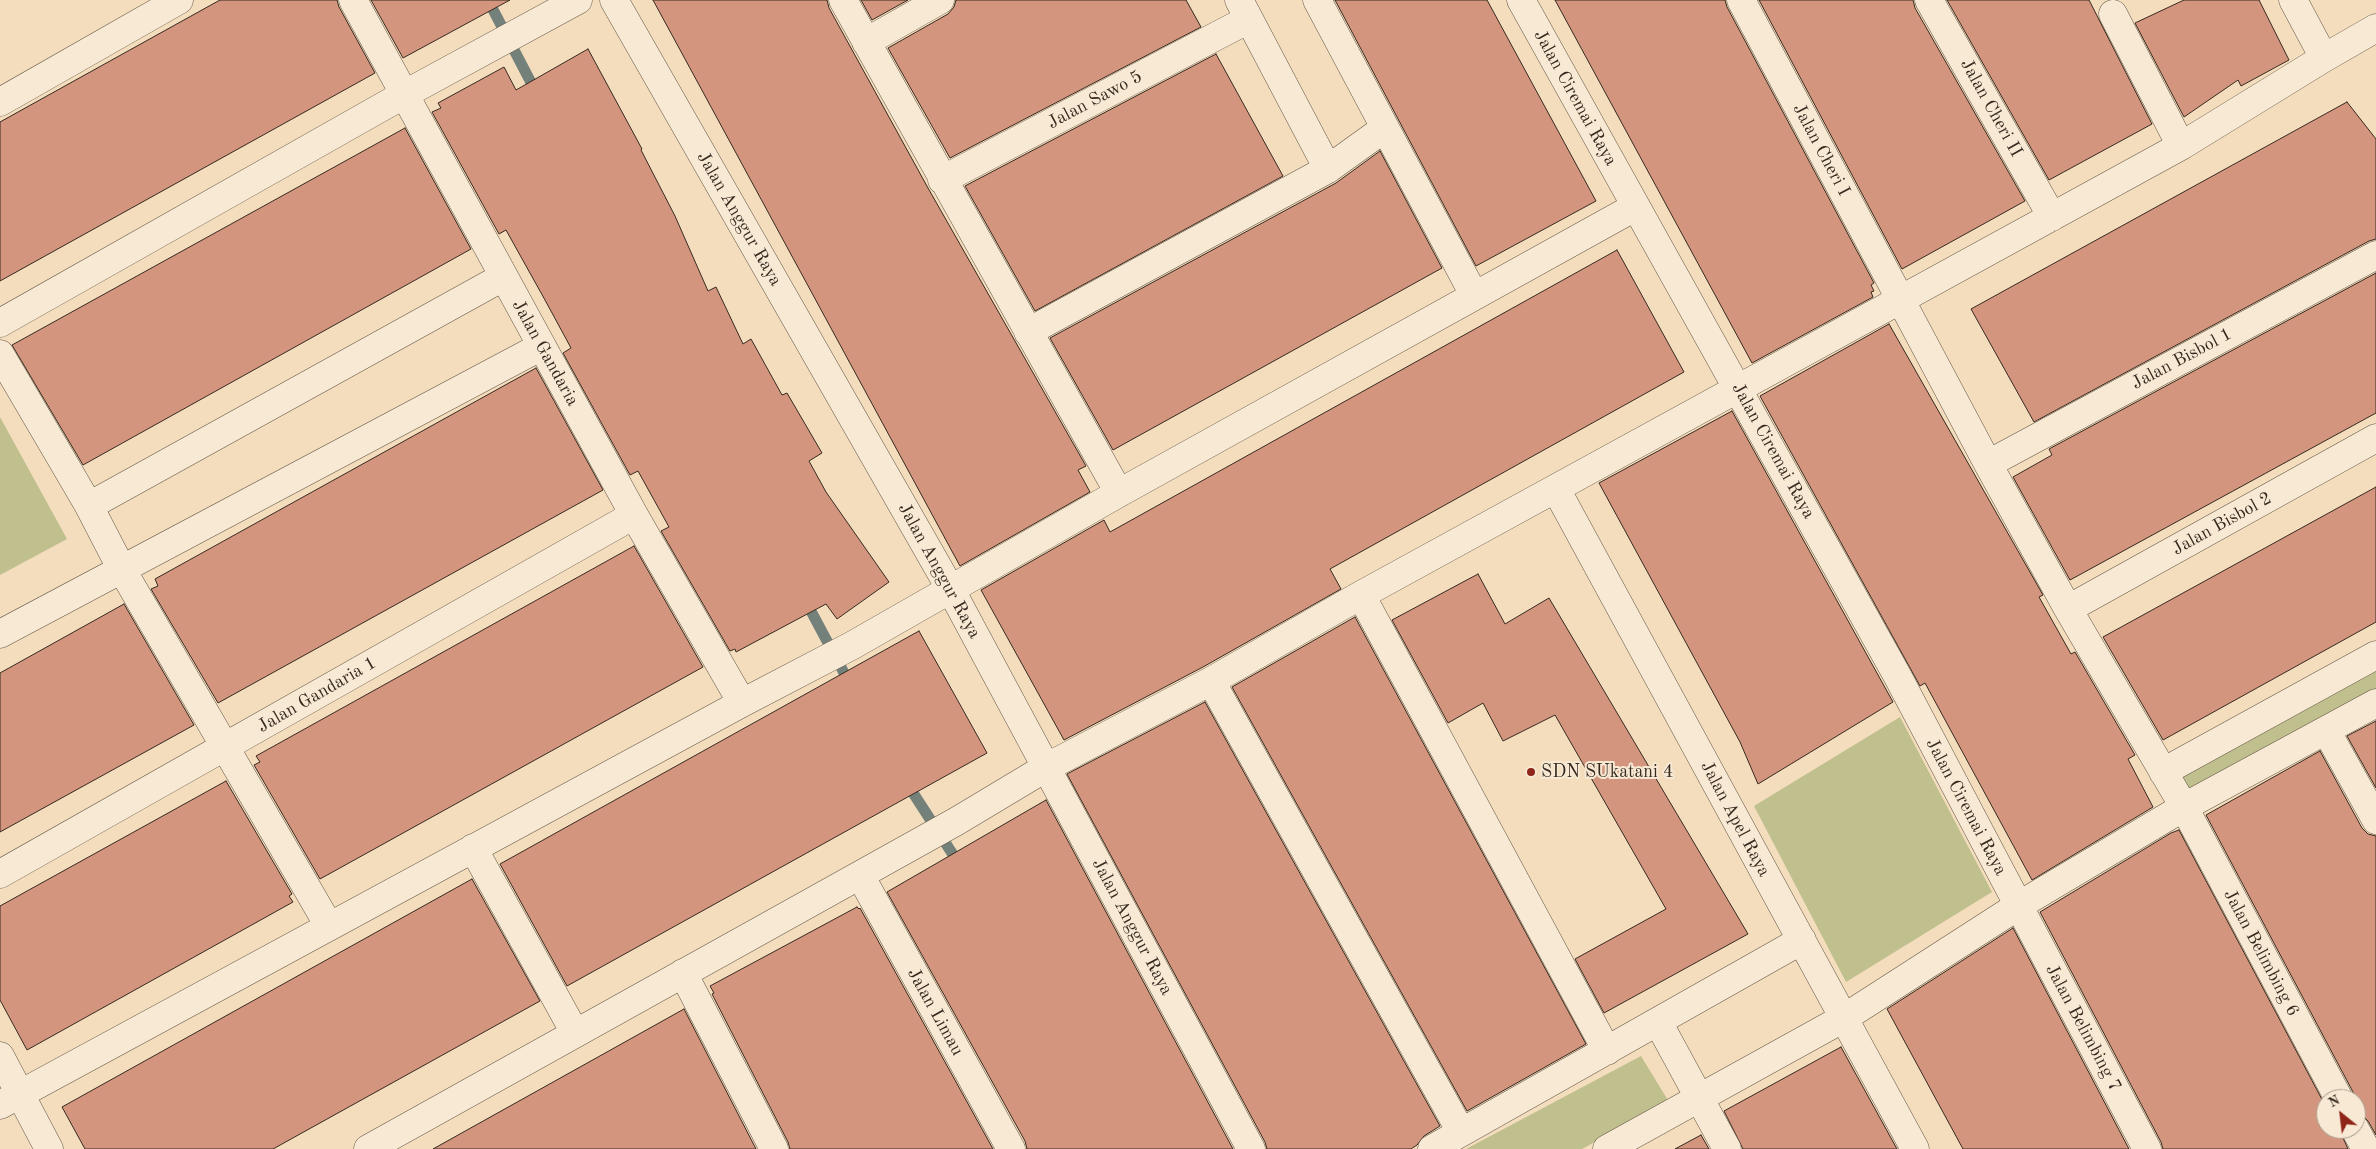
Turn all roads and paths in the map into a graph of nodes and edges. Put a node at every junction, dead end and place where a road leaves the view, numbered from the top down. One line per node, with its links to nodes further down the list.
1 (179, 0): 18 (street)
2 (353, 0): 17 (street, Jalan Gandaria)
3 (578, 0): 17 (street)
4 (614, 0): 41 (street, Jalan Anggur Raya)
5 (843, 0): 15 (street)
6 (940, 0): 15 (street)
7 (1317, 0): 19 (street)
8 (1521, 0): 23 (street, Jalan Ciremai Raya)
9 (1742, 0): 28 (street, Jalan Cheri I)
10 (1929, 0): 24 (street, Jalan Cheri II)
11 (2293, 0): 16 (street)
12 (1244, 10): 21 (street); 22 (street, Jalan Sawo 5)
13 (2113, 14): 20 (street)
14 (2376, 28): 16 (street)
15 (866, 42): 22 (street)
16 (2324, 58): 20 (street)
17 (405, 94): 26 (street, Jalan Gandaria); 29 (street)
18 (0, 102)
19 (1385, 128): 21 (street); 27 (street)
20 (2181, 146): 24 (street)
21 (1328, 169): 30 (street)
22 (942, 180): 30 (street)
23 (1635, 207): 27 (street); 33 (street, Jalan Ciremai Raya)
24 (2052, 217): 28 (street)
25 (2376, 255): 35 (street, Jalan Bisbol 1)
26 (503, 277): 31 (street, Jalan Gandaria); 38 (street)
27 (1474, 295): 37 (street)
28 (1901, 300): 33 (street); 35 (street, Jalan Cheri I)
29 (0, 323)
30 (1028, 332): 37 (street)
31 (542, 346): 39 (street, Jalan Gandaria); 40 (street)
32 (0, 354): 38 (street)
33 (1739, 390): 36 (street); 58 (street, Jalan Ciremai Raya)
34 (2376, 438): 43 (street, Jalan Bisbol 2)
35 (1988, 464): 43 (street, Jalan Cheri I)
36 (1556, 489): 42 (street); 60 (street, Jalan Apel Raya)
37 (1118, 493): 41 (street)
38 (89, 506): 40 (street)
39 (634, 515): 47 (street, Jalan Gandaria); 50 (street, Jalan Gandaria 1)
40 (121, 568): 44 (street); 50 (street)
41 (951, 590): 47 (street); 51 (street, Jalan Anggur Raya)
42 (1361, 595): 46 (street); 65 (street)
43 (2068, 609): 52 (street, Jalan Belimbing 6)
44 (0, 634)
45 (2376, 655): 52 (street)
46 (1211, 681): 51 (street); 70 (street)
47 (742, 703): 55 (street)
48 (2376, 703): 49 (street)
49 (2326, 730): 53 (street); 54 (street)
50 (225, 748): 56 (street, Jalan Gandaria 1); 59 (street)
51 (1047, 767): 57 (street); 75 (street, Jalan Anggur Raya)
52 (2163, 772): 53 (street, Jalan Belimbing 6)
53 (2184, 807): 58 (street); 67 (street, Jalan Belimbing 6)
54 (2376, 820)
55 (473, 848): 59 (street); 64 (street)
56 (0, 874)
57 (860, 875): 61 (street); 74 (street, Jalan Limau)
58 (2018, 906): 62 (street); 80 (street, Jalan Belimbing 7)
59 (329, 926): 69 (street)
60 (1802, 940): 62 (street, Jalan Apel Raya); 63 (street)
61 (683, 973): 64 (street); 71 (street)
62 (1844, 1018): 68 (street); 79 (street, Jalan Apel Raya)
63 (1658, 1022): 65 (street); 68 (street)
64 (575, 1033): 73 (street)
65 (1607, 1051): 70 (street)
66 (0, 1056): 69 (street)
67 (2334, 1089)
68 (1700, 1098): 77 (street); 78 (street)
69 (10, 1099): 72 (street)
70 (1461, 1132): 76 (street)
71 (771, 1148)
72 (49, 1149)
73 (368, 1149)
74 (1011, 1149)
75 (1251, 1149)
76 (1432, 1149)
77 (1607, 1149)
78 (1727, 1149)
79 (1915, 1149)
80 (2148, 1149)

